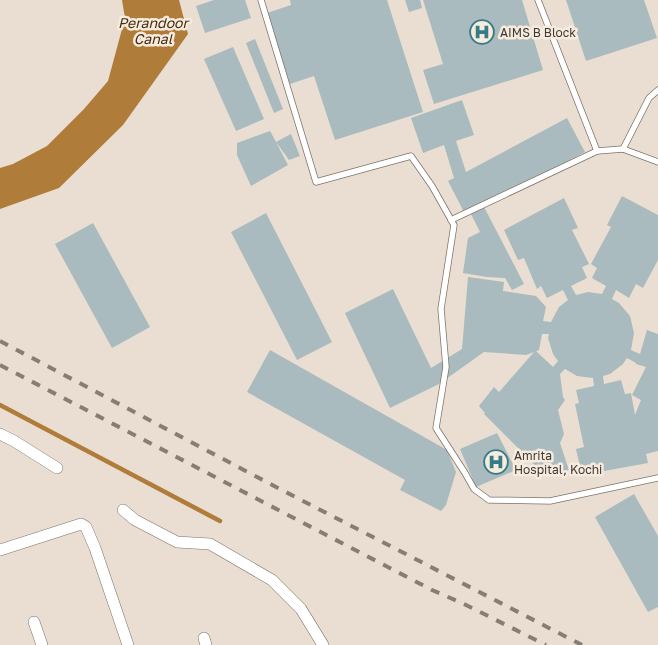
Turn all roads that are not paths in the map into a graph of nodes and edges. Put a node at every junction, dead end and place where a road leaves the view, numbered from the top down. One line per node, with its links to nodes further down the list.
1 (261, 0): 7 (lane)
2 (538, 0): 5 (lane)
3 (658, 90): 4 (lane)
4 (623, 149): 5 (lane); 6 (lane)
5 (597, 150): 7 (lane)
6 (658, 162)
7 (451, 220): 10 (lane)
8 (0, 434): 9 (street)
9 (57, 468)
10 (658, 478)
11 (123, 510): 16 (street)
12 (0, 550): 15 (street)
13 (34, 622): 14 (street)
14 (42, 645)
15 (128, 645)
16 (323, 645)

